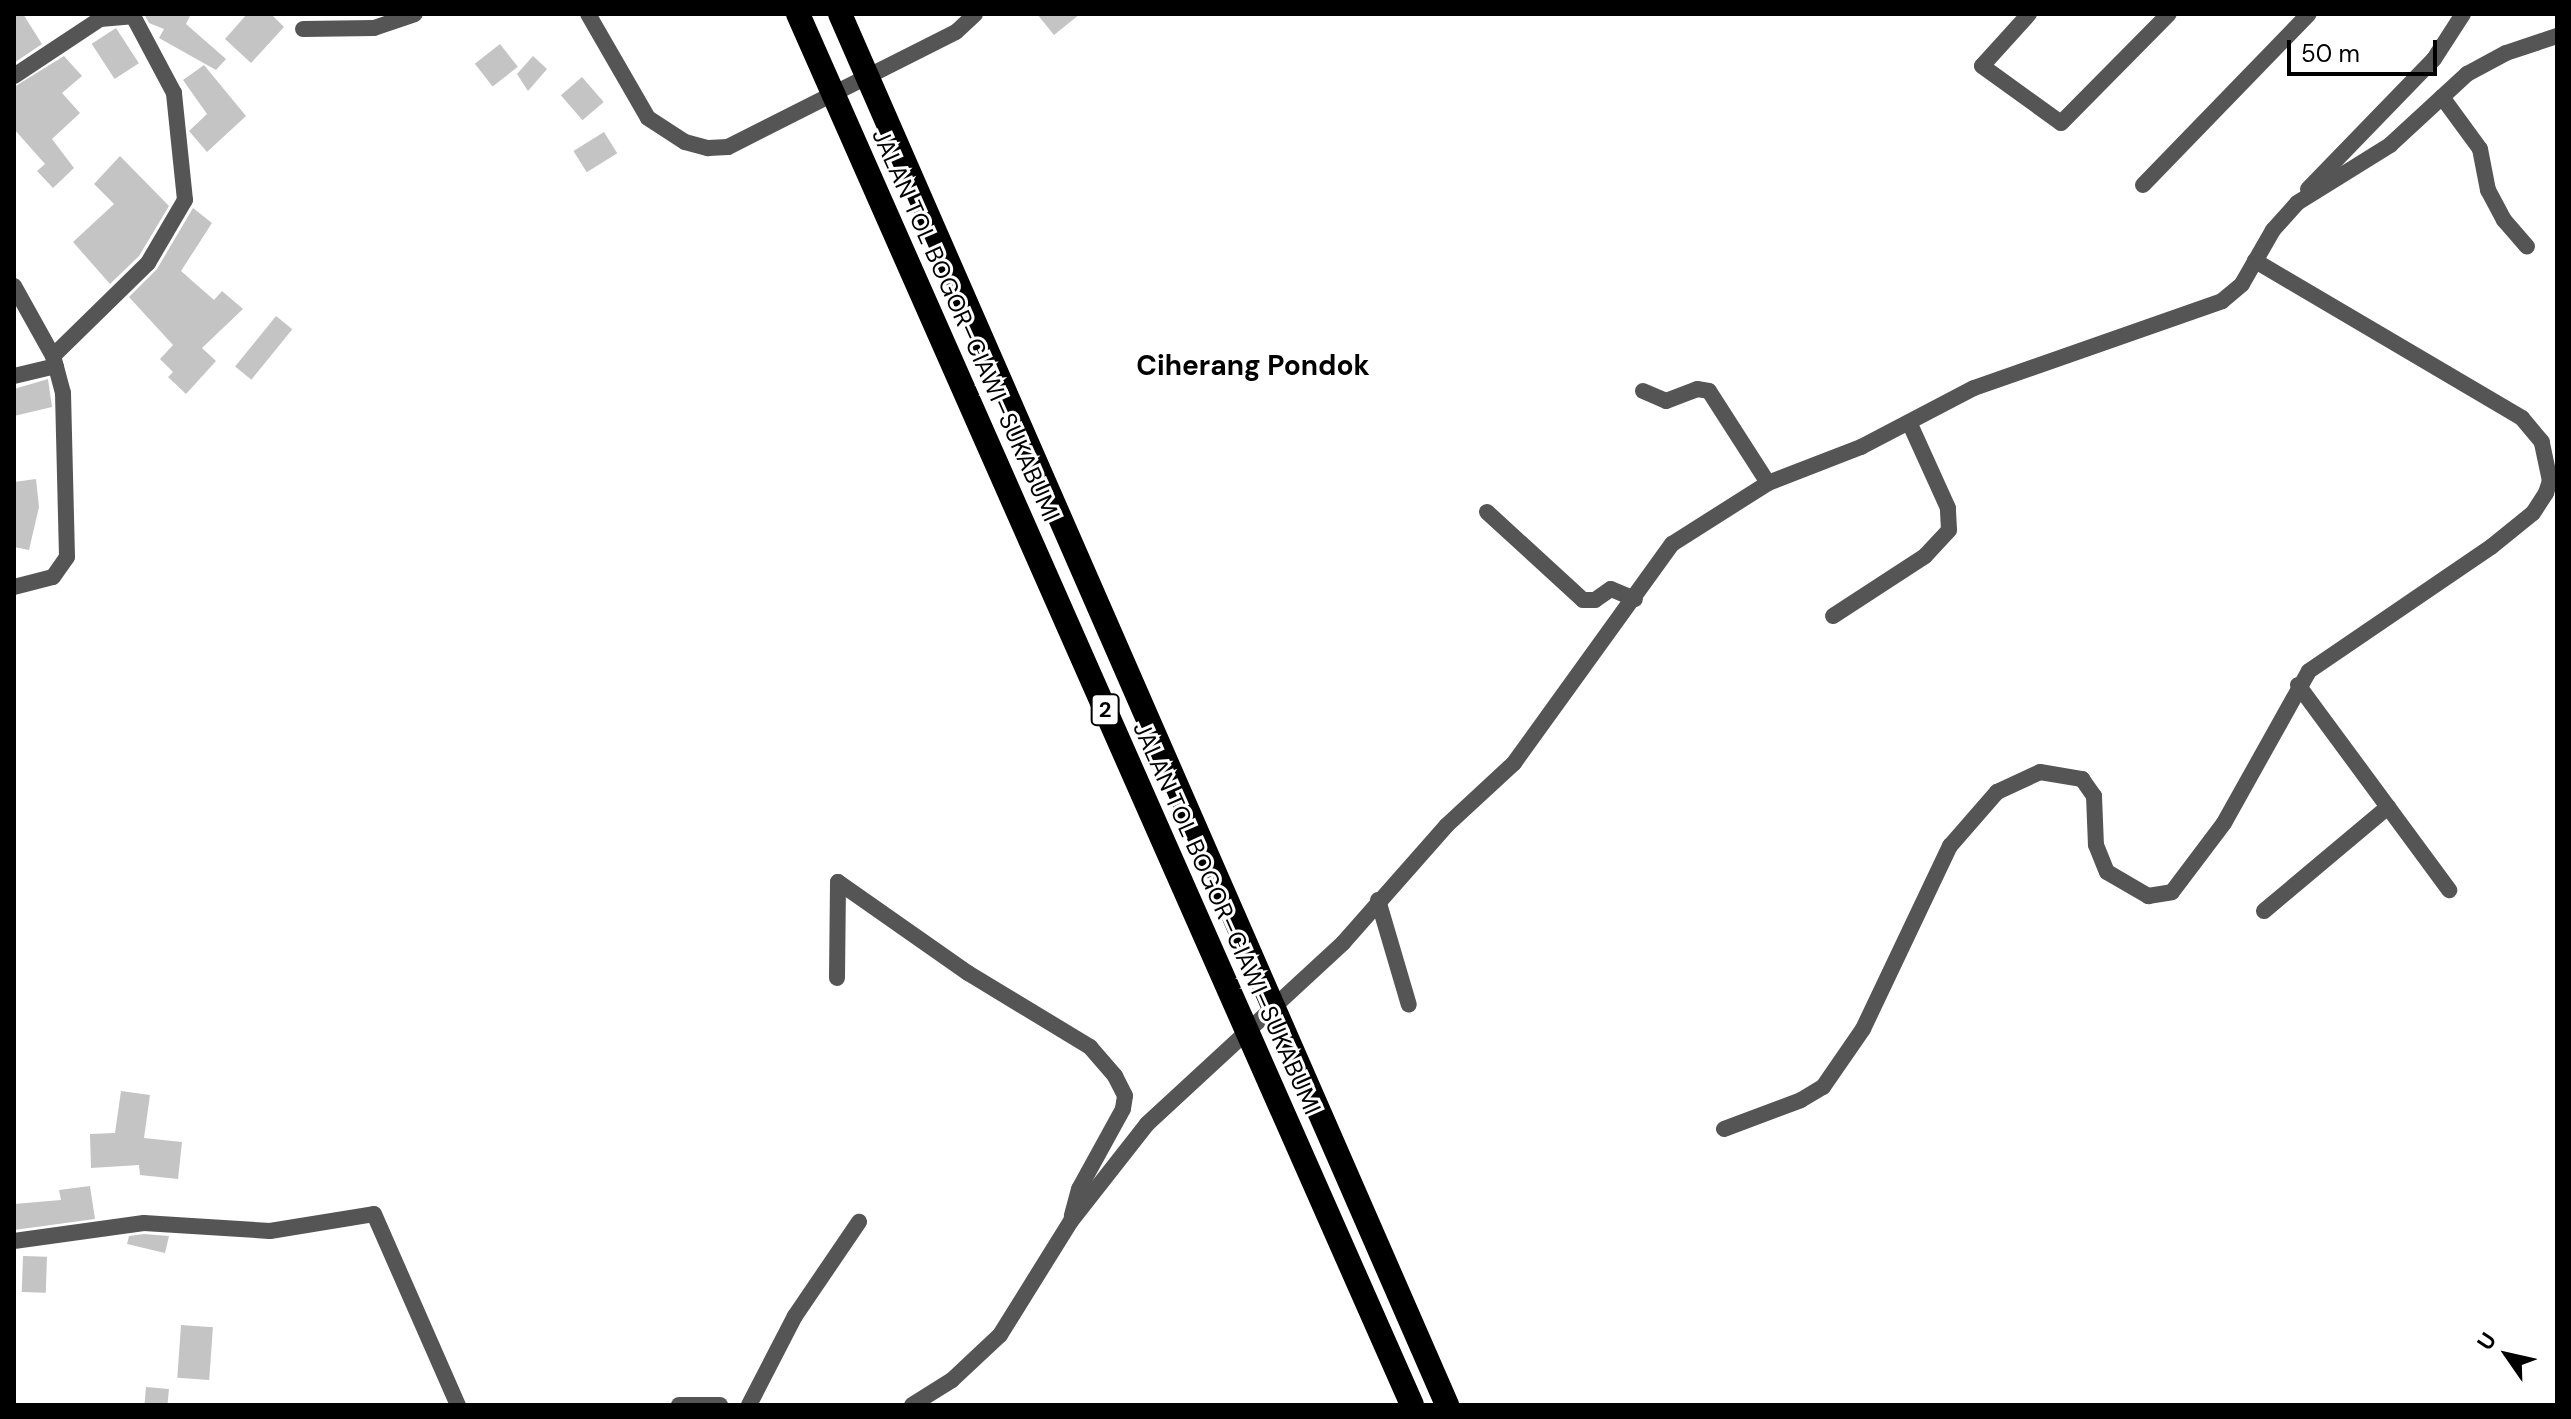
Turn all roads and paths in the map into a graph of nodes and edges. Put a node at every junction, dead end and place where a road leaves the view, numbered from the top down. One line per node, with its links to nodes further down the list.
1 (415, 14): 11 (street)
2 (588, 14): 5 (street)
3 (798, 14): 45 (highway, JALAN TOL BOGOR–CIAWI–SUKABUMI / 2)
4 (840, 14): 46 (highway, JALAN TOL BOGOR–CIAWI–SUKABUMI / 2)
5 (975, 14)
6 (2029, 14): 7 (street)
7 (2169, 14)
8 (2309, 14): 15 (street)
9 (2463, 14): 16 (street)
10 (132, 15): 13 (street); 20 (street)
11 (303, 29)
12 (2557, 36): 14 (street)
13 (14, 76)
14 (2442, 97): 16 (street); 17 (street)
15 (2143, 185)
16 (2297, 203): 18 (street)
17 (2527, 246)
18 (2255, 261): 23 (street); 29 (street)
19 (14, 286): 20 (street)
20 (55, 361): 21 (street); 26 (street)
21 (14, 376)
22 (1643, 391): 24 (street)
23 (1909, 422): 24 (street); 28 (street)
24 (1768, 483): 27 (street)
25 (1487, 512): 27 (street)
26 (14, 587)
27 (1635, 599): 32 (street)
28 (1833, 616)
29 (2298, 685): 30 (street); 36 (street)
30 (2388, 807): 31 (street); 33 (street)
31 (2449, 890)
32 (1378, 900): 35 (street); 37 (street)
33 (2264, 911)
34 (837, 978): 37 (street)
35 (1409, 1005)
36 (1724, 1129)
37 (1071, 1221): 44 (street)
38 (859, 1222): 43 (street)
39 (14, 1241): 40 (street)
40 (458, 1405)
41 (679, 1405): 42 (street)
42 (720, 1405)
43 (749, 1405)
44 (912, 1405)
45 (1412, 1405)
46 (1447, 1405)

